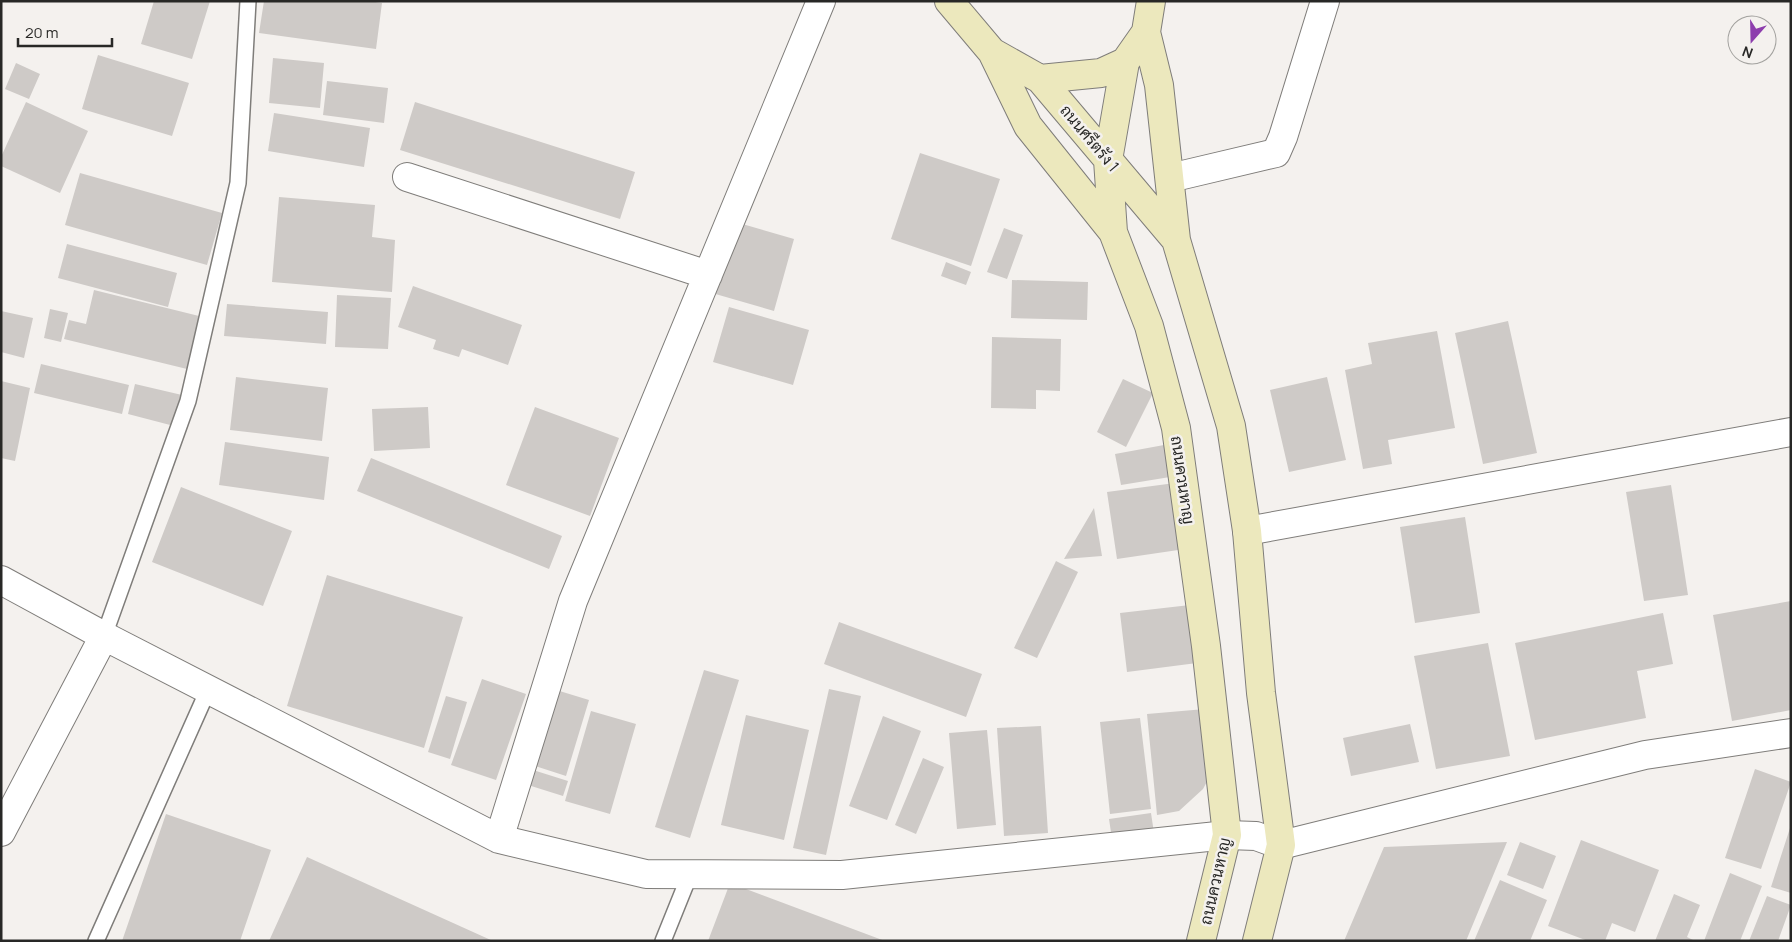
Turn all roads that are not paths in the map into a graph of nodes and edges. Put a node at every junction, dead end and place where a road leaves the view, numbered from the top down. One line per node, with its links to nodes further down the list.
1 (248, 1): 19 (lane)
2 (821, 1): 15 (street)
3 (949, 1): 7 (main road, ถนนศรีตรัง 1)
4 (1151, 1): 6 (main road, ถนนควนหาญ)
5 (1325, 1): 12 (street)
6 (1146, 32): 8 (main road, ถนนควนหาญ); 12 (main road, ถนนควนหาญ)
7 (992, 52): 9 (main road, ถนนศรีตรัง 1); 13 (main road, ถนนศรีตรัง 1)
8 (1125, 62): 9 (main road); 10 (main road, ถนนควนหาญ)
9 (1040, 79): 10 (main road, ถนนศรีตรัง 1)
10 (1108, 160): 13 (main road, ถนนควนหาญ); 14 (main road, ถนนศรีตรัง 1)
11 (407, 177): 15 (street)
12 (1170, 178): 14 (main road, ถนนควนหาญ)
13 (1113, 232): 23 (main road, ถนนควนหาญ)
14 (1176, 240): 17 (main road, ถนนควนหาญ)
15 (708, 275): 24 (street)
16 (1791, 432): 17 (street)
17 (1247, 531): 25 (main road, ถนนควนหาญ)
18 (1, 580): 19 (street)
19 (104, 636): 20 (street); 22 (street)
20 (208, 690): 24 (street); 27 (lane)
21 (1791, 733): 25 (street)
22 (1, 832)
23 (1227, 835): 25 (street); 26 (street); 29 (main road, ถนนควนหาญ)
24 (499, 839): 26 (street)
25 (1281, 845): 30 (main road, ถนนควนหาญ)
26 (690, 874): 28 (lane)
27 (96, 941)
28 (663, 941)
29 (1201, 941)
30 (1257, 941)

